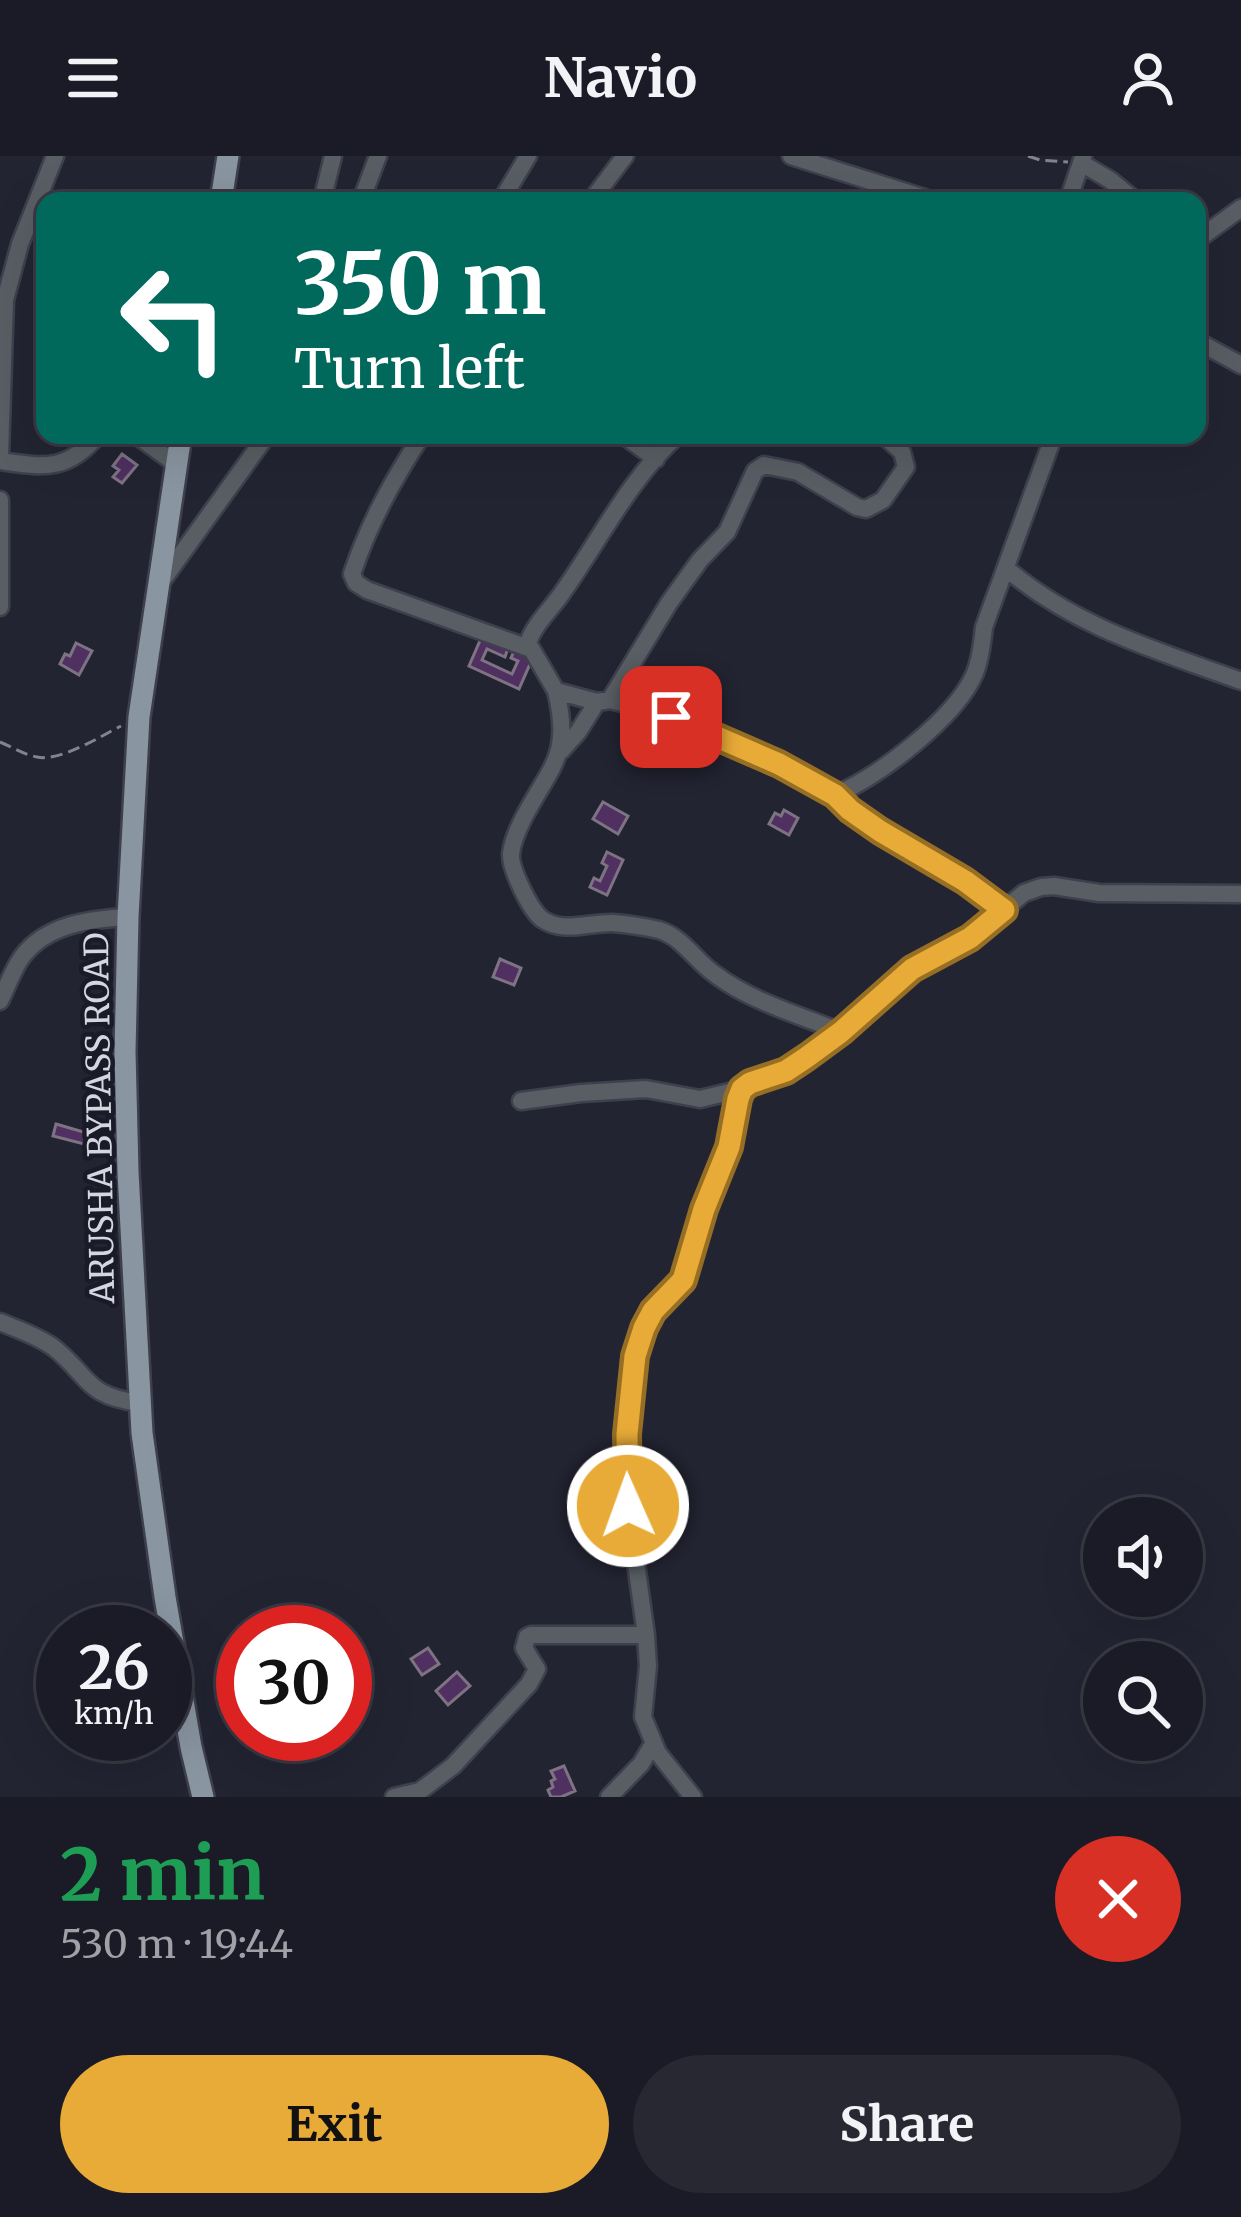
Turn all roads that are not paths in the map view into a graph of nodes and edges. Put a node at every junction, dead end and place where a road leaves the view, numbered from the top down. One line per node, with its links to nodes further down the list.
1 (55, 156): 9 (street)
2 (228, 156): 10 (main road)
3 (333, 156): 11 (street)
4 (377, 156): 12 (street)
5 (528, 156): 13 (street)
6 (626, 156): 14 (street)
7 (790, 156): 15 (street)
8 (1082, 159): 16 (street); 17 (street)
9 (41, 192)
10 (222, 192)
11 (324, 192)
12 (365, 192)
13 (506, 192)
14 (598, 192)
15 (905, 192)
16 (1071, 192)
17 (1125, 192)
18 (36, 204): 21 (street)
19 (1241, 208): 20 (street)
20 (1206, 233)
21 (4, 281): 33 (street)
22 (1206, 346): 23 (street)
23 (1241, 365)
24 (90, 444): 33 (street)
25 (148, 444): 35 (street)
26 (179, 444): 35 (main road, ARUSHA BYPASS ROAD)
27 (261, 444): 39 (street)
28 (416, 444): 41 (street)
29 (636, 444): 34 (street)
30 (669, 444): 34 (street)
31 (893, 444): 44 (street)
32 (1051, 444): 38 (street)
33 (0, 458)
34 (656, 458): 41 (street)
35 (176, 464): 39 (main road, ARUSHA BYPASS ROAD)
36 (0, 500): 37 (street)
37 (1, 549): 40 (street)
38 (1006, 569): 42 (street); 46 (street)
39 (156, 590): 49 (main road, ARUSHA BYPASS ROAD)
40 (0, 607)
41 (531, 649): 43 (street)
42 (1241, 681)
43 (556, 692): 44 (street); 45 (street)
44 (603, 701): 45 (street); 46 (street)
45 (560, 752): 51 (street)
46 (835, 795): 48 (street)
47 (1241, 894): 48 (street)
48 (1004, 910): 51 (street)
49 (128, 917): 50 (street); 55 (main road, ARUSHA BYPASS ROAD)
50 (0, 1001)
51 (841, 1032): 52 (street)
52 (742, 1089): 53 (street); 56 (street)
53 (521, 1101)
54 (0, 1322): 55 (street)
55 (140, 1403): 58 (main road, ARUSHA BYPASS ROAD)
56 (646, 1635): 57 (street); 59 (street)
57 (653, 1744): 60 (street); 61 (street)
58 (203, 1797)
59 (394, 1797)
60 (609, 1797)
61 (693, 1797)

